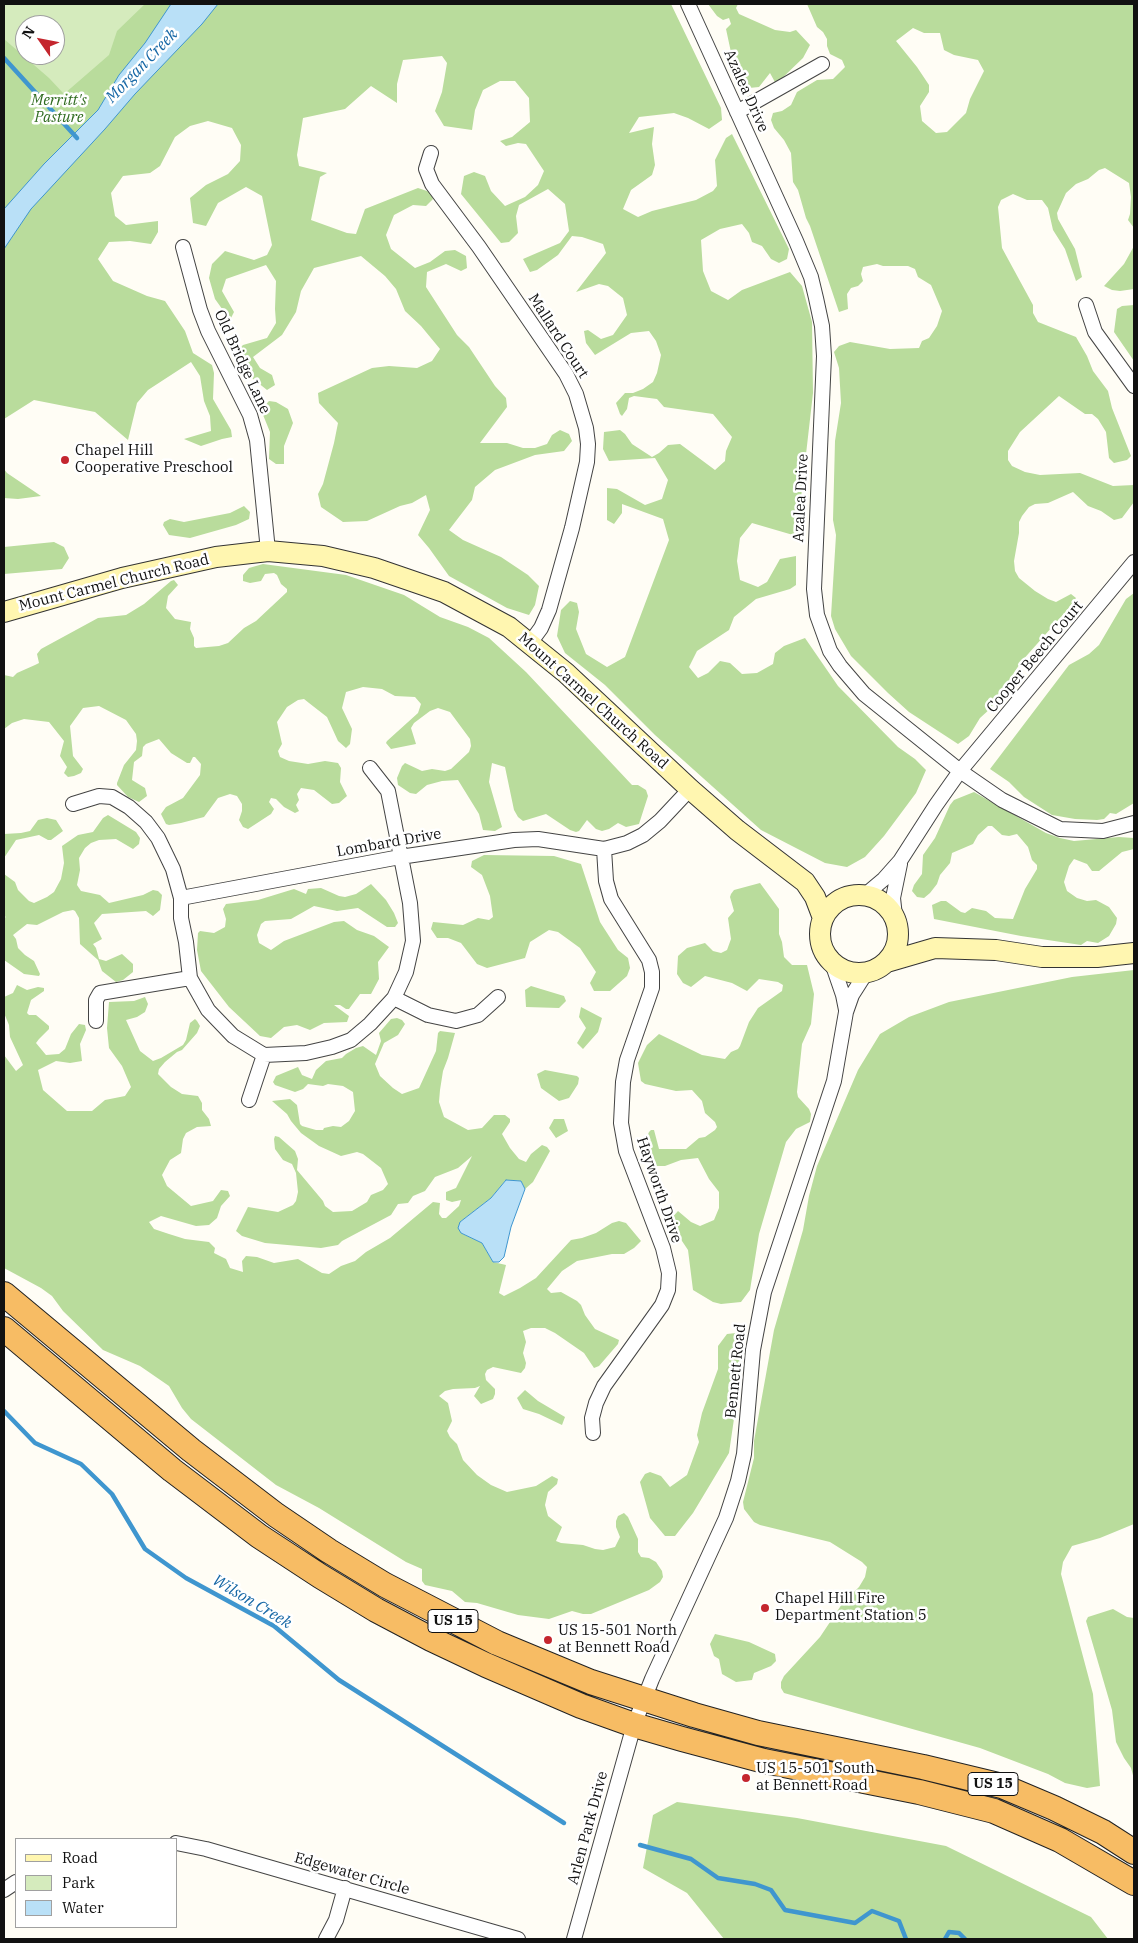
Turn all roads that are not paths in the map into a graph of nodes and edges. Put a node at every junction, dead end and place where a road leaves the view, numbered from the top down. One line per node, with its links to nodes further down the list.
1 (688, 4): 3 (street, Azalea Drive)
2 (822, 64): 3 (street)
3 (737, 112): 13 (street, Azalea Drive)
4 (431, 153): 11 (street, Mallard Court)
5 (183, 247): 8 (street, Old Bridge Lane)
6 (1086, 305): 7 (street)
7 (1134, 386)
8 (268, 551): 10 (main road, Mount Carmel Church Road); 11 (main road, Mount Carmel Church Road)
9 (1134, 562): 13 (street, Cooper Beech Court)
10 (4, 612)
11 (530, 642): 14 (main road, Mount Carmel Church Road)
12 (370, 768): 18 (street)
13 (960, 771): 16 (street, Azalea Drive); 19 (street)
14 (690, 789): 17 (street); 20 (main road, Mount Carmel Church Road)
15 (73, 804): 22 (street)
16 (1134, 823)
17 (604, 849): 18 (street, Lombard Drive); 39 (street, Hayworth Drive)
18 (400, 858): 22 (street, Lombard Drive); 32 (street)
19 (900, 861): 21 (street); 24 (street)
20 (805, 882): 21 (main road, Mount Carmel Church Road); 23 (main road, Mount Carmel Church Road)
21 (859, 895): 23 (main road); 24 (main road)
22 (180, 898): 30 (street)
23 (823, 918): 28 (main road)
24 (896, 922): 25 (main road); 27 (main road)
25 (935, 948): 26 (main road); 27 (main road)
26 (1134, 953)
27 (887, 962): 29 (main road)
28 (832, 963): 29 (main road); 33 (street, Bennett Road)
29 (866, 973): 33 (street, Bennett Road)
30 (190, 978): 34 (street); 35 (street)
31 (498, 997): 32 (street)
32 (394, 998): 35 (street)
33 (846, 1012): 40 (street, Bennett Road)
34 (96, 1022)
35 (264, 1055): 36 (street)
36 (249, 1100)
37 (4, 1294): 40 (highway, US 15)
38 (4, 1329): 41 (highway, US 15)
39 (593, 1433)
40 (643, 1700): 41 (street, Bennett Road); 43 (highway, US 15)
41 (634, 1725): 45 (highway, US 15); 50 (street, Arlen Park Drive)
42 (178, 1843): 46 (street, Edgewater Circle)
43 (1134, 1852)
44 (15, 1883): 47 (street)
45 (1134, 1884)
46 (345, 1888): 48 (street); 49 (street, Edgewater Circle)
47 (4, 1890)
48 (326, 1939)
49 (518, 1939)
50 (574, 1939)

